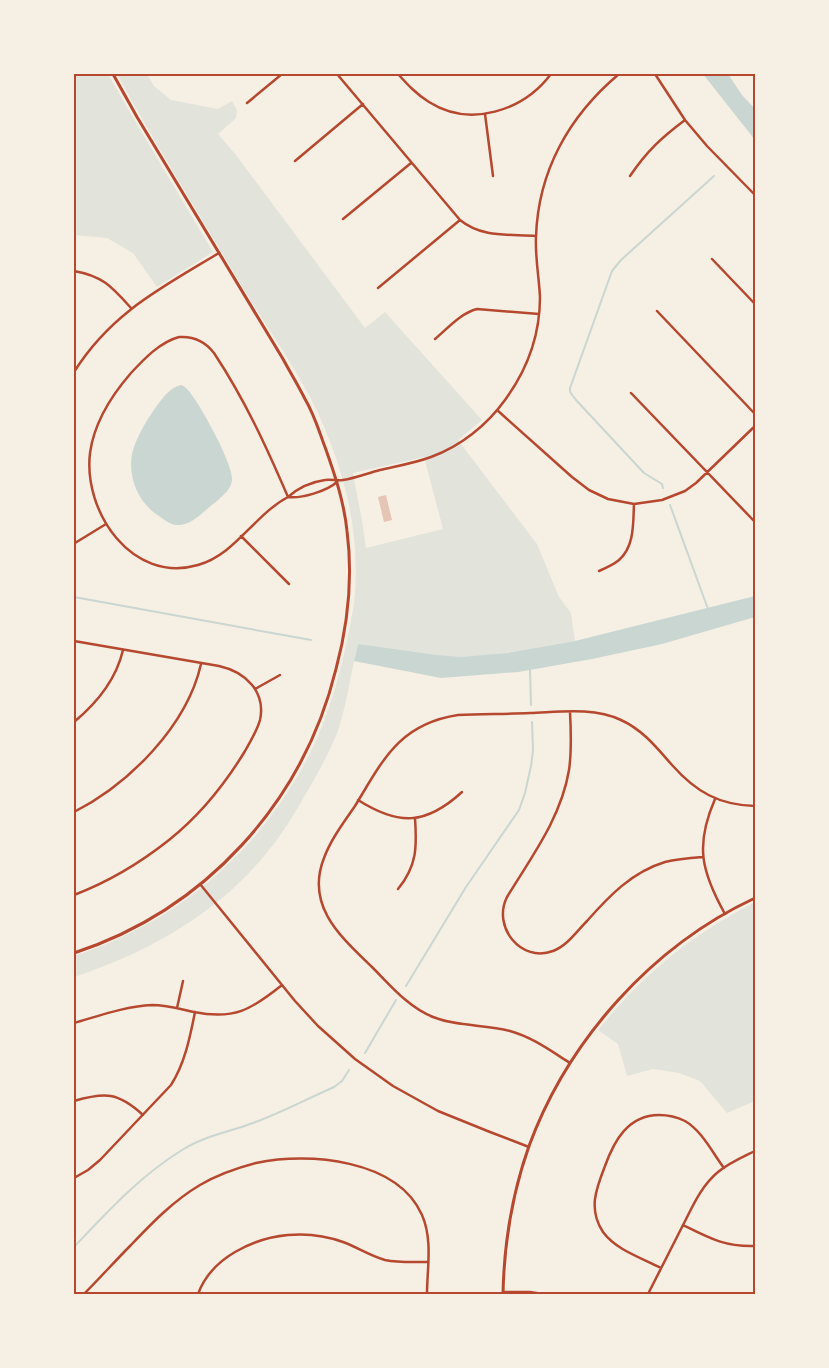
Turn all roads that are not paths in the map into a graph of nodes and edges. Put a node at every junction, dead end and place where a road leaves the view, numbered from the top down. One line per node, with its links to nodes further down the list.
1 (113, 74): 20 (street)
2 (282, 74): 8 (street)
3 (337, 74): 9 (street)
4 (398, 74): 10 (street)
5 (551, 74): 10 (street)
6 (619, 74): 19 (street)
7 (655, 74): 11 (street)
8 (247, 103)
9 (362, 104): 12 (street); 13 (street)
10 (485, 114): 14 (street)
11 (685, 120): 15 (street); 16 (street)
12 (295, 161)
13 (411, 162): 17 (street); 18 (street)
14 (493, 176)
15 (630, 176)
16 (755, 195)
17 (343, 219)
18 (460, 220): 19 (street); 23 (street)
19 (536, 236): 27 (street)
20 (218, 253): 25 (street); 35 (street)
21 (712, 259): 24 (street)
22 (74, 271): 25 (street)
23 (378, 288)
24 (755, 304)
25 (131, 308): 29 (street)
26 (657, 312): 32 (street)
27 (539, 314): 28 (street); 31 (street)
28 (435, 339)
29 (74, 372)
30 (631, 393): 34 (street)
31 (497, 410): 35 (street); 37 (street)
32 (755, 414)
33 (755, 426): 34 (street)
34 (708, 472): 37 (street); 38 (street)
35 (337, 481): 36 (street); 36 (street); 58 (street)
36 (288, 497): 39 (street); 40 (street)
37 (634, 504): 42 (street)
38 (755, 522)
39 (106, 524): 40 (street); 41 (street)
40 (241, 536): 43 (street)
41 (75, 543)
42 (598, 571)
43 (289, 584)
44 (74, 641): 45 (street)
45 (123, 650): 46 (street); 50 (street)
46 (200, 663): 48 (street); 55 (street)
47 (280, 675): 48 (street)
48 (255, 689): 60 (street)
49 (570, 712): 52 (street); 53 (street); 57 (street)
50 (74, 722)
51 (462, 792): 56 (street)
52 (715, 798): 54 (street); 57 (street)
53 (358, 800): 56 (street); 69 (street)
54 (755, 806)
55 (74, 812)
56 (415, 818): 59 (street)
57 (703, 857): 62 (street)
58 (200, 884): 63 (street); 65 (street)
59 (398, 889)
60 (74, 895)
61 (755, 898): 62 (street)
62 (725, 914): 69 (street)
63 (74, 953)
64 (183, 981): 66 (street)
65 (282, 986): 67 (street); 72 (street)
66 (177, 1008): 67 (street); 68 (street)
67 (194, 1012): 71 (street)
68 (74, 1023)
69 (570, 1063): 72 (street)
70 (74, 1101): 71 (street)
71 (143, 1115): 75 (street)
72 (529, 1146): 80 (street)
73 (755, 1151): 74 (street)
74 (724, 1168): 76 (street); 79 (street)
75 (74, 1178)
76 (683, 1225): 77 (street); 79 (street)
77 (755, 1246)
78 (428, 1262): 81 (street); 82 (street); 83 (street)
79 (661, 1268): 85 (street)
80 (503, 1293): 84 (street)
81 (84, 1294)
82 (198, 1294)
83 (427, 1294)
84 (543, 1294)
85 (648, 1294)

